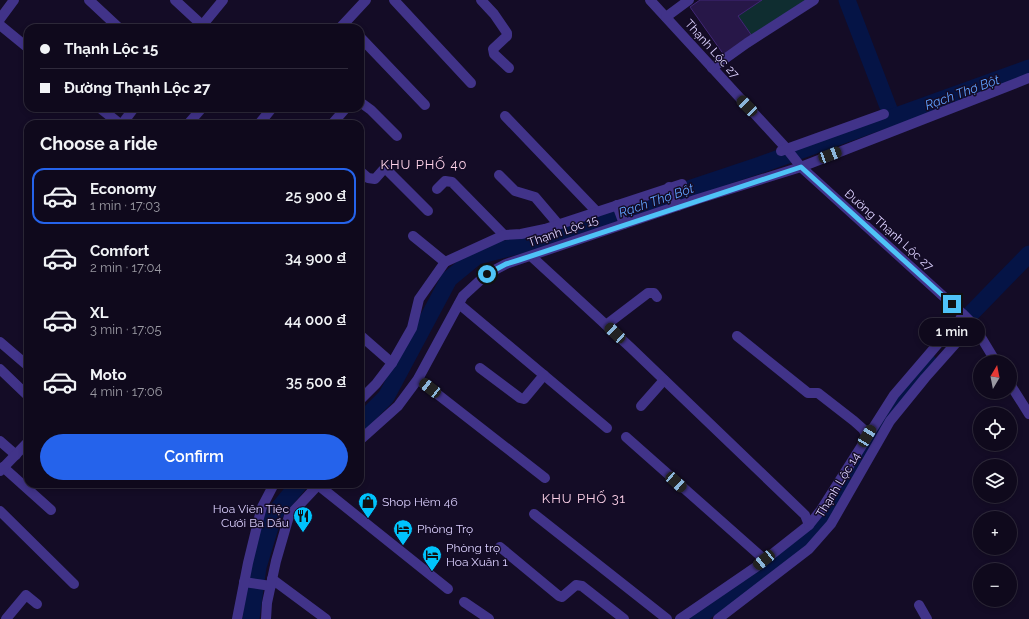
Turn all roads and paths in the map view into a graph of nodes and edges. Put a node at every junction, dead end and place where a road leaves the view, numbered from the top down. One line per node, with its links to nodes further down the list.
1 (14, 0): 12 (street)
2 (89, 0): 13 (street)
3 (175, 0): 14 (street)
4 (223, 0): 15 (street)
5 (366, 0): 16 (street)
6 (394, 0): 23 (street)
7 (481, 0): 20 (street)
8 (650, 0): 11 (street, Thạnh Lộc 27)
9 (689, 0): 11 (street)
10 (814, 0): 21 (street)
11 (666, 17): 21 (street, Thạnh Lộc 27)
12 (0, 19)
13 (116, 24)
14 (199, 24)
15 (203, 24)
16 (347, 24)
17 (0, 25): 19 (street)
18 (364, 41): 25 (street)
19 (24, 45)
20 (509, 68)
21 (712, 68): 39 (street, Thạnh Lộc 27)
22 (1029, 78): 40 (street, Thạnh Lộc 15)
23 (471, 83)
24 (364, 105): 38 (street)
25 (425, 105)
26 (105, 112): 33 (street)
27 (131, 112): 34 (street)
28 (198, 112): 35 (street)
29 (269, 112): 36 (street)
30 (342, 112): 37 (street)
31 (884, 114): 39 (street)
32 (506, 116): 49 (street)
33 (116, 120)
34 (124, 120)
35 (192, 120)
36 (262, 120)
37 (336, 120)
38 (397, 136)
39 (785, 150): 40 (street, Thạnh Lộc 27)
40 (798, 164): 47 (street, Thạnh Lộc 15); 58 (street, Đường Thạnh Lộc 27)
41 (364, 174): 48 (street)
42 (499, 175): 50 (street)
43 (682, 184): 44 (street, Thạnh Lộc 15)
44 (670, 187): 46 (street, Thạnh Lộc 15); 47 (street)
45 (437, 189): 52 (street)
46 (617, 205): 49 (street, Thạnh Lộc 15); 51 (street)
47 (678, 206): 51 (street, Thạnh Lộc 15)
48 (428, 211)
49 (596, 212): 50 (street, Thạnh Lộc 15)
50 (558, 224): 52 (street, Thạnh Lộc 15)
51 (624, 224): 54 (street, Thạnh Lộc 15)
52 (504, 235): 55 (street, Thạnh Lộc 15)
53 (413, 236): 55 (street)
54 (532, 256): 57 (street, Thạnh Lộc 15); 60 (street, Thạnh Lộc 14)
55 (445, 262): 66 (street, Thạnh Lộc 15)
56 (657, 297): 60 (street)
57 (459, 304): 69 (street); 70 (street, Thạnh Lộc 15)
58 (964, 315): 59 (street); 79 (street, Thạnh Lộc 14)
59 (973, 324): 64 (street); 99 (street, Thạnh Lộc 14)
60 (606, 325): 71 (street, Thạnh Lộc 14)
61 (737, 336): 79 (street)
62 (364, 338): 66 (street)
63 (0, 342): 65 (street)
64 (992, 355)
65 (24, 363)
66 (392, 363): 74 (street, Thạnh Lộc 15)
67 (480, 368): 69 (street)
68 (0, 369): 72 (street)
69 (544, 375): 77 (street)
70 (418, 379): 78 (street, Thạnh Lộc 15); 85 (street)
71 (664, 380): 75 (street); 94 (street, Thạnh Lộc 14)
72 (24, 392)
73 (1017, 395): 76 (street)
74 (364, 396)
75 (641, 406)
76 (1029, 414)
77 (607, 428)
78 (364, 436)
79 (867, 436): 94 (street, Thạnh Lộc 14)
80 (626, 437): 96 (street)
81 (0, 440): 83 (street)
82 (24, 446): 83 (street)
83 (16, 454): 84 (street)
84 (2, 469): 86 (street)
85 (545, 478)
86 (24, 487)
87 (25, 488): 91 (street)
88 (272, 488): 98 (street)
89 (315, 488): 100 (street)
90 (322, 488): 102 (street)
91 (51, 510)
92 (0, 511): 101 (street)
93 (534, 514): 112 (street)
94 (809, 525): 96 (street, Thạnh Lộc 14)
95 (500, 547): 111 (street)
96 (764, 560): 97 (street, Thạnh Lộc 14)
97 (756, 568): 99 (street); 113 (street, Thạnh Lộc 14)
98 (244, 582): 100 (street); 107 (street)
99 (766, 582): 114 (street, Thạnh Lộc 14)
100 (271, 583): 108 (street); 109 (street)
101 (74, 584)
102 (448, 589)
103 (464, 602): 110 (street)
104 (37, 604): 106 (street)
105 (919, 605): 115 (street)
106 (6, 619)
107 (237, 619)
108 (266, 619)
109 (326, 619)
110 (489, 619)
111 (624, 619)
112 (667, 619)
113 (680, 619)
114 (718, 619)
115 (927, 619)

